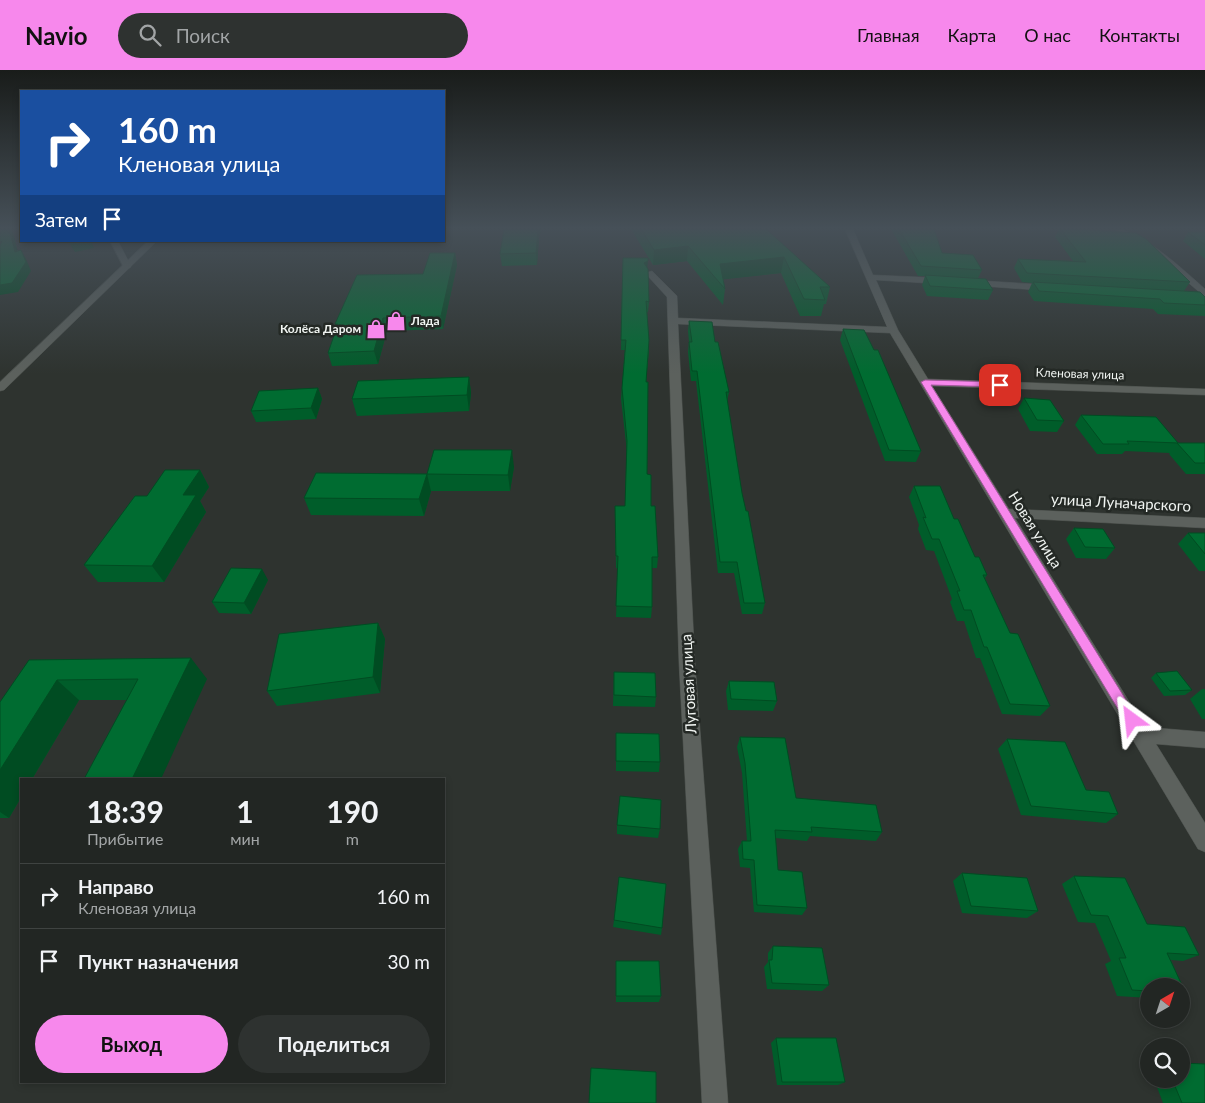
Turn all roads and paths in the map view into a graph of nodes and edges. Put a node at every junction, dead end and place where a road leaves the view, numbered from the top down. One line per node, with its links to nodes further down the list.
1 (115, 277): 11 (street)
2 (654, 277): 8 (street, Луговая улица)
3 (869, 277): 9 (street, Новая улица)
4 (872, 277): 6 (street)
5 (1186, 277): 7 (street)
6 (1057, 289)
7 (1205, 294)
8 (674, 321): 9 (street); 18 (street, Луговая улица)
9 (893, 330): 10 (street, Новая улица)
10 (925, 382): 12 (street, Кленовая улица); 13 (street, Новая улица)
11 (0, 388)
12 (1205, 392)
13 (1006, 513): 14 (street, улица Луначарского); 15 (street, Новая улица)
14 (1205, 523)
15 (1140, 735): 16 (street); 17 (street, Новая улица)
16 (1205, 740)
17 (1205, 842)
18 (714, 1103)

